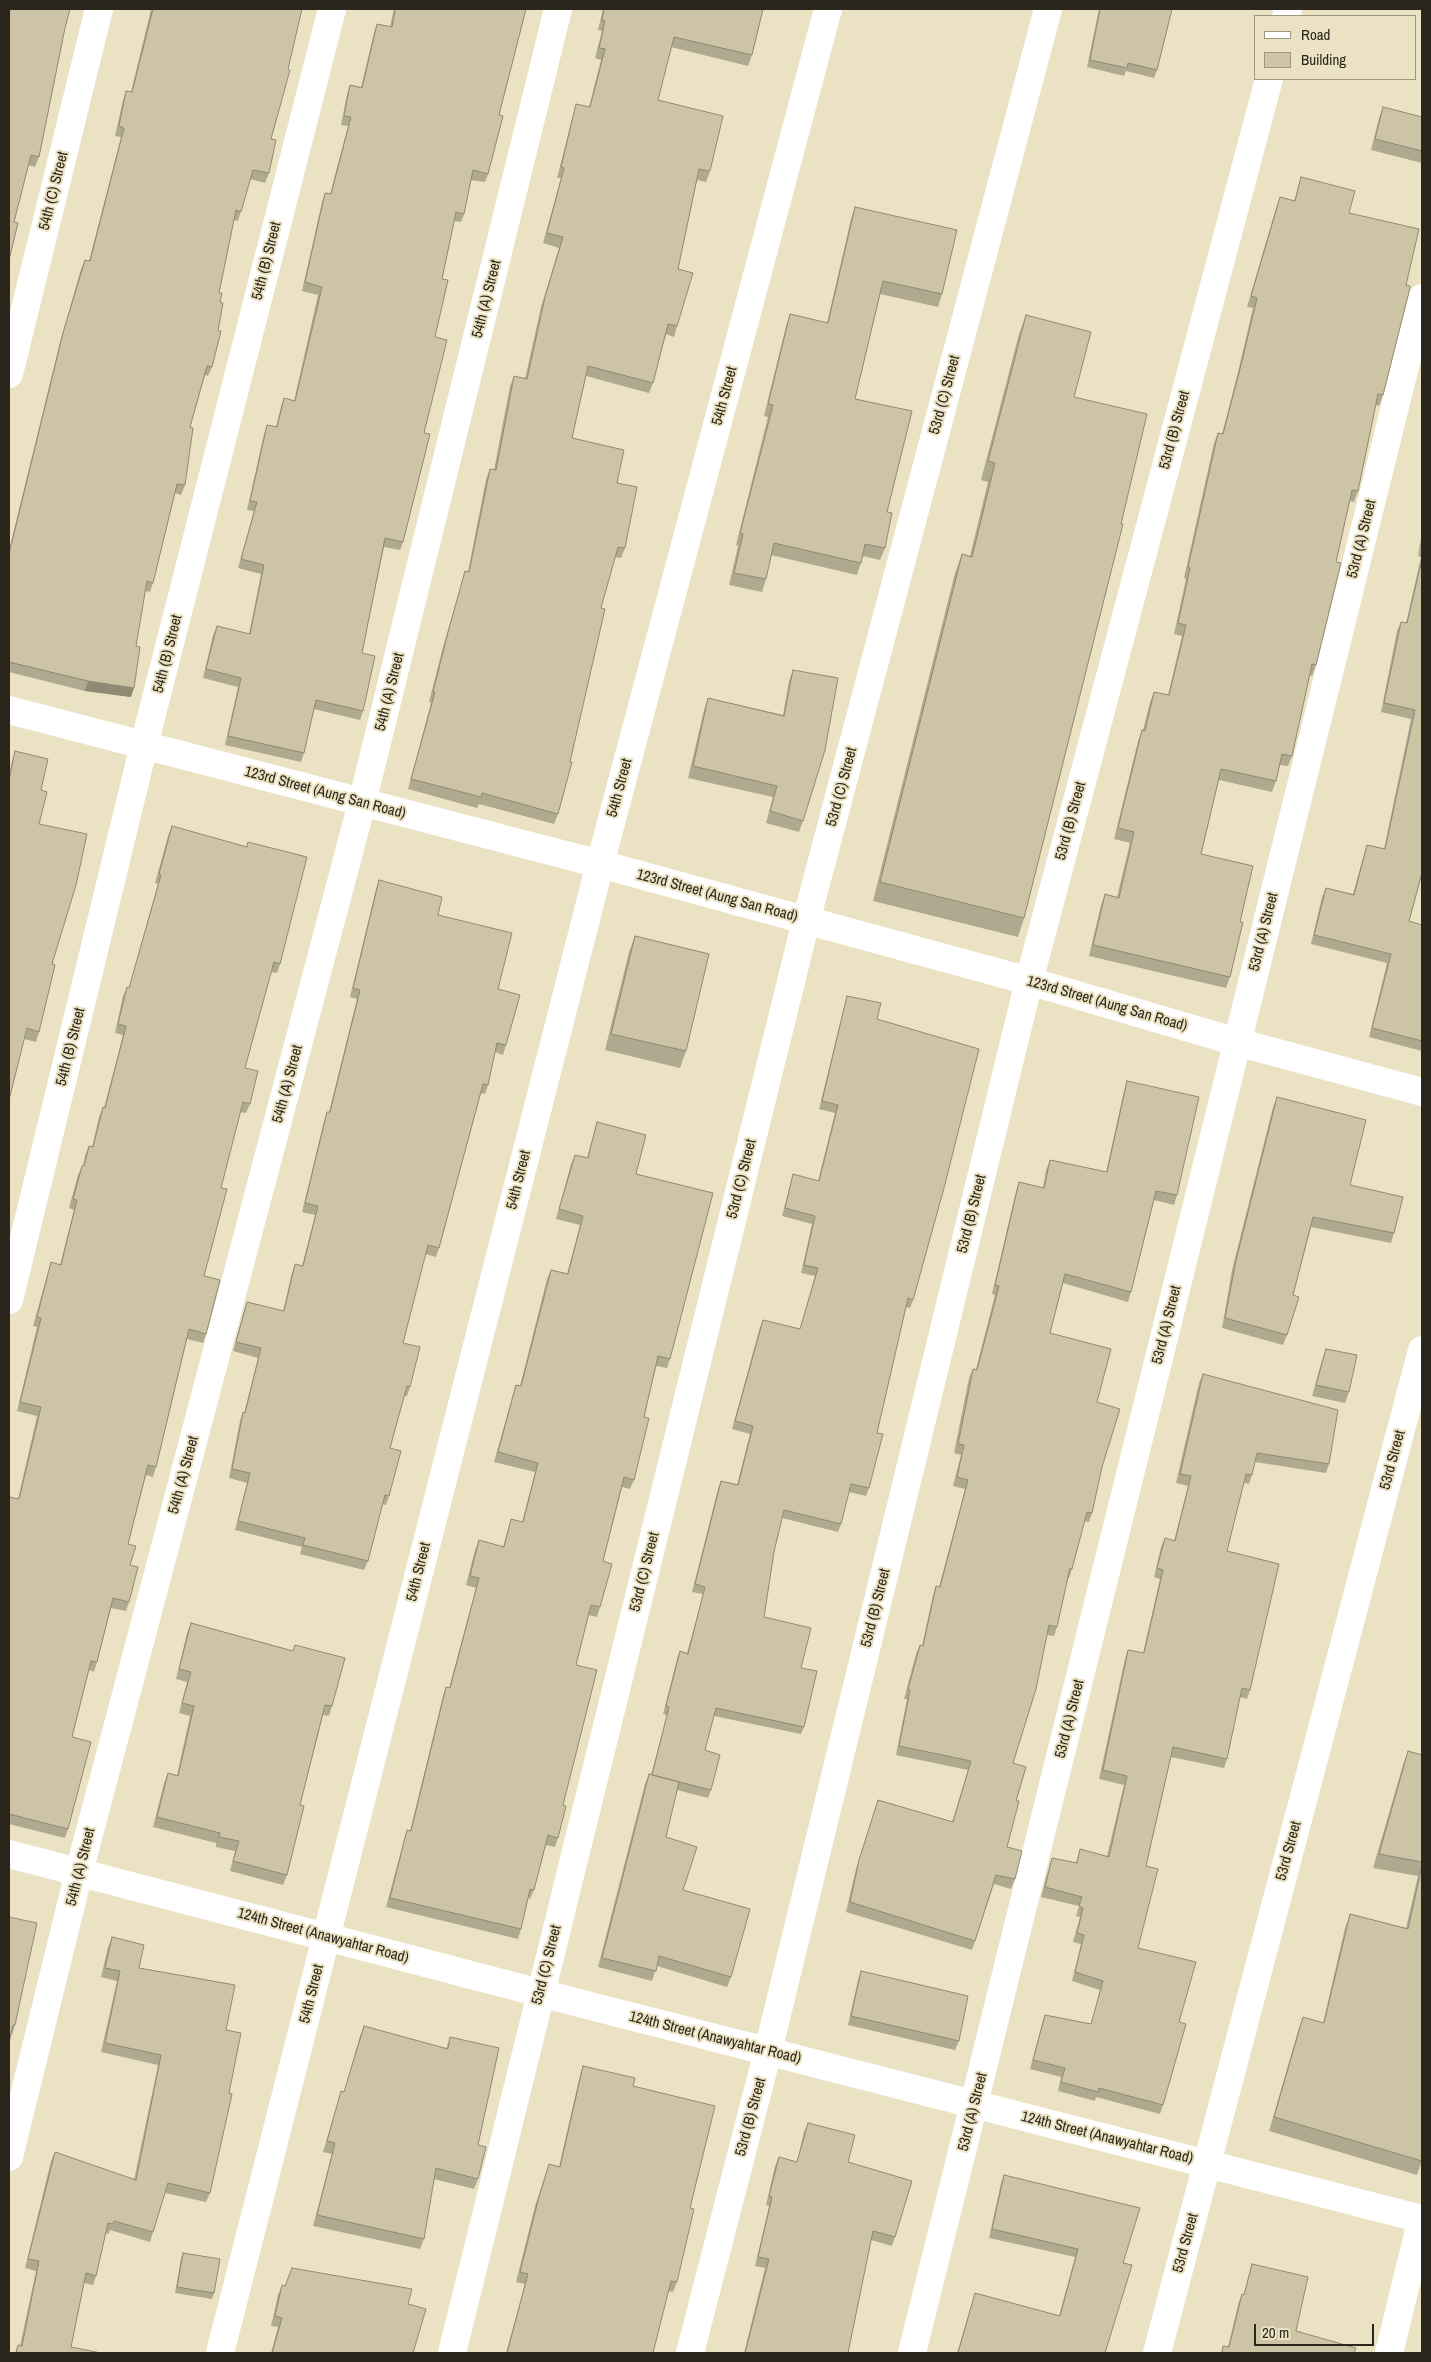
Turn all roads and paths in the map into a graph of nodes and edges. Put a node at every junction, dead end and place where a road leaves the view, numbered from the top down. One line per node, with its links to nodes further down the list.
1 (99, 9): 8 (street, 54th (C) Street)
2 (332, 9): 10 (street, 54th (B) Street)
3 (558, 9): 11 (street, 54th (A) Street)
4 (828, 9): 12 (street, 54th Street)
5 (1048, 9): 13 (street, 53rd (C) Street)
6 (1269, 80): 14 (street, 53rd (B) Street)
7 (1422, 298): 15 (street, 53rd (A) Street)
8 (9, 374)
9 (9, 710): 10 (street, 123rd Street (Aung San Road))
10 (144, 745): 11 (street, 123rd Street (Aung San Road)); 17 (street, 54th (B) Street)
11 (362, 803): 12 (street, 123rd Street (Aung San Road)); 20 (street, 54th (A) Street)
12 (600, 864): 13 (street, 123rd Street (Aung San Road)); 21 (street, 54th Street)
13 (806, 921): 14 (street, 123rd Street (Aung San Road)); 22 (street, 53rd (C) Street)
14 (1028, 981): 15 (street, 123rd Street (Aung San Road)); 23 (street, 53rd (B) Street)
15 (1237, 1042): 16 (street, 123rd Street (Aung San Road)); 24 (street, 53rd (A) Street)
16 (1422, 1092)
17 (9, 1300)
18 (1422, 1350): 26 (street, 53rd Street)
19 (9, 1854): 20 (street, 124th Street (Anawyahtar Road))
20 (79, 1872): 21 (street, 124th Street (Anawyahtar Road)); 25 (street, 54th (A) Street)
21 (326, 1937): 22 (street, 124th Street (Anawyahtar Road)); 28 (street, 54th Street)
22 (540, 1993): 23 (street, 124th Street (Anawyahtar Road)); 29 (street, 53rd (C) Street)
23 (768, 2051): 24 (street, 124th Street (Anawyahtar Road)); 30 (street, 53rd (B) Street)
24 (975, 2104): 26 (street, 124th Street (Anawyahtar Road)); 31 (street, 53rd (A) Street)
25 (9, 2157)
26 (1206, 2163): 27 (street, 124th Street (Anawyahtar Road)); 32 (street, 53rd Street)
27 (1422, 2218): 33 (street)
28 (220, 2353)
29 (452, 2353)
30 (690, 2353)
31 (912, 2353)
32 (1157, 2353)
33 (1389, 2353)

